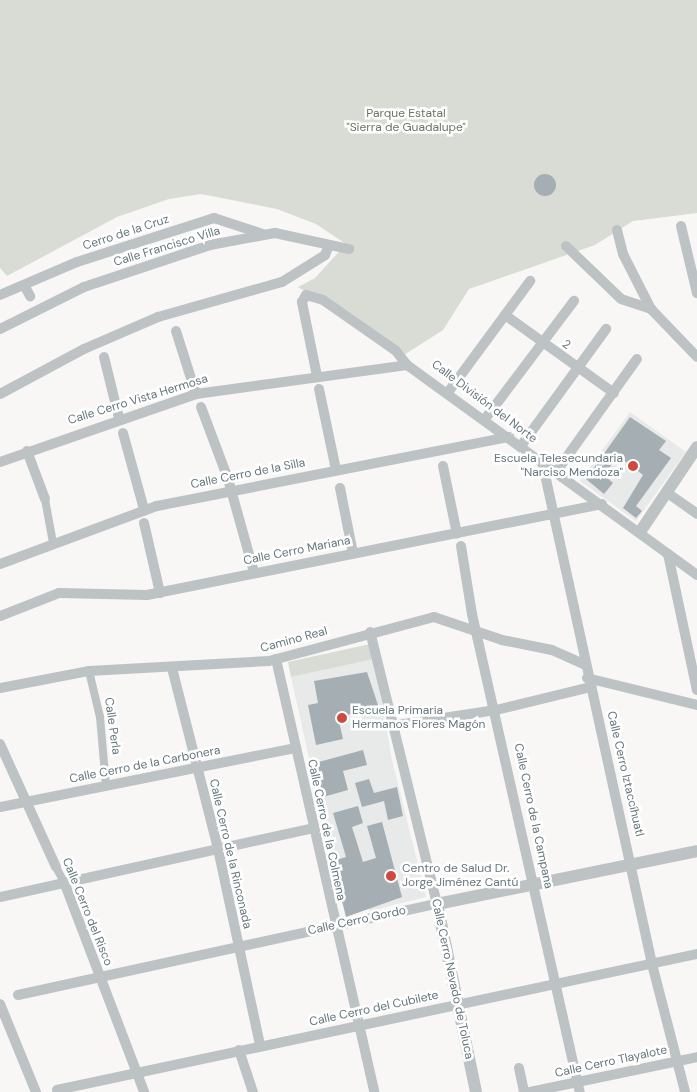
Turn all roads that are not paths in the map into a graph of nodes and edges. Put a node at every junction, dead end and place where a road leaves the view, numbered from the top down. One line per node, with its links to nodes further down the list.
1 (681, 226): 9 (street)
2 (617, 230): 13 (street)
3 (263, 234): 5 (street, Calle Francisco Villa); 8 (street, Cerro de la Cruz); 15 (street, Calle Francisco Villa)
4 (566, 246): 13 (street)
5 (328, 248): 6 (street, Calle Francisco Villa); 28 (street)
6 (349, 249)
7 (530, 282): 14 (street)
8 (24, 285): 10 (street, Cerro de la Cruz); 11 (street)
9 (697, 293)
10 (0, 295)
11 (30, 296)
12 (574, 301): 18 (street)
13 (651, 309): 20 (street)
14 (505, 315): 18 (street, 2); 26 (street)
15 (0, 329)
16 (606, 329): 23 (street)
17 (176, 331): 29 (street)
18 (540, 343): 23 (street, 2); 32 (street)
19 (104, 356): 31 (street)
20 (697, 357)
21 (637, 359): 27 (street)
22 (407, 365): 24 (street, Calle Cerro Vista Hermosa); 24 (street, Calle División del Norte); 26 (street, Calle División del Norte)
23 (577, 368): 27 (street, 2); 35 (street)
24 (317, 376): 29 (street, Calle Cerro Vista Hermosa)
25 (319, 389): 42 (street)
26 (449, 392): 32 (street, Calle División del Norte)
27 (614, 393): 43 (street)
28 (0, 394)
29 (196, 394): 31 (street, Calle Cerro Vista Hermosa)
30 (201, 407): 45 (street)
31 (119, 418): 36 (street, Calle Cerro Vista Hermosa)
32 (485, 419): 34 (street, Calle División del Norte)
33 (123, 433): 49 (street)
34 (509, 437): 35 (street, Calle División del Norte); 37 (street, Calle Cerro de la Silla)
35 (521, 446): 39 (street, Calle División del Norte)
36 (27, 451): 40 (street, Calle Cerro Vista Hermosa); 47 (street)
37 (440, 451): 41 (street); 42 (street, Calle Cerro de la Silla)
38 (696, 451): 46 (street)
39 (542, 461): 43 (street, Calle División del Norte); 50 (street, Calle Cerro Iztaccíhuatl)
40 (0, 462)
41 (443, 466): 54 (street)
42 (336, 470): 45 (street, Calle Cerro de la Silla)
43 (556, 472): 48 (street, Calle División del Norte)
44 (340, 488): 57 (street)
45 (230, 490): 49 (street, Calle Cerro de la Silla); 60 (street)
46 (666, 492): 51 (street); 53 (street)
47 (45, 499): 55 (street)
48 (602, 504): 50 (street, Calle Cerro Mariana); 53 (street, Calle División del Norte)
49 (144, 509): 52 (street); 55 (street, Calle Cerro de la Silla)
50 (555, 514): 54 (street, Calle Cerro Mariana); 67 (street, Calle Cerro Iztaccíhuatl)
51 (697, 514)
52 (144, 523): 62 (street)
53 (640, 532): 58 (street, Calle División del Norte)
54 (457, 534): 57 (street, Calle Cerro Mariana)
55 (53, 543): 59 (street, Calle Cerro de la Silla)
56 (461, 546): 64 (street, Calle Cerro de la Campana)
57 (353, 553): 60 (street, Calle Cerro Mariana)
58 (668, 554): 61 (street, Calle División del Norte); 72 (street)
59 (0, 564)
60 (254, 572): 62 (street, Calle Cerro Mariana)
61 (697, 576)
62 (160, 593): 63 (street, Calle Cerro Mariana)
63 (0, 616)
64 (476, 630): 65 (street, Camino Real); 67 (street, Camino Real); 74 (street, Calle Cerro de la Campana)
65 (370, 632): 66 (street, Camino Real); 75 (street, Calle Cerro Nevado de Toluca)
66 (276, 660): 68 (street, Camino Real); 77 (street, Calle Cerro de la Colmena)
67 (585, 665): 70 (street, Calle Cerro Iztaccíhuatl)
68 (172, 668): 69 (street, Camino Real); 78 (street, Calle Cerro de la Rinconada)
69 (89, 670): 71 (street, Camino Real); 79 (street, Calle Perla)
70 (589, 683): 73 (street); 74 (street); 85 (street, Calle Cerro Iztaccíhuatl)
71 (0, 688)
72 (697, 690)
73 (697, 705)
74 (496, 710): 75 (street); 88 (street, Calle Cerro de la Campana)
75 (391, 726): 90 (street, Calle Cerro Nevado de Toluca)
76 (0, 744): 80 (street, Calle Cerro del Risco)
77 (296, 748): 78 (street, Calle Cerro de la Carbonera); 82 (street, Calle Cerro de la Colmena)
78 (198, 767): 79 (street, Calle Cerro de la Carbonera); 83 (street, Calle Cerro de la Rinconada)
79 (106, 785): 80 (street, Calle Cerro de la Carbonera)
80 (27, 801): 81 (street, Calle Cerro de la Carbonera); 86 (street, Calle Cerro del Risco)
81 (0, 807)
82 (314, 828): 83 (street); 91 (street, Calle Cerro de la Colmena)
83 (218, 849): 87 (street); 92 (street, Calle Cerro de la Rinconada)
84 (697, 851): 85 (street, Calle Cerro Gordo)
85 (632, 864): 88 (street, Calle Cerro Gordo); 94 (street, Calle Cerro Iztaccíhuatl)
86 (56, 867): 87 (street, Calle Cerro del Risco)
87 (64, 882): 89 (street); 95 (street, Calle Cerro del Risco)
88 (535, 884): 90 (street, Calle Cerro Gordo); 96 (street, Calle Cerro de la Campana)
89 (0, 897)
90 (437, 904): 91 (street, Calle Cerro Gordo); 99 (street, Calle Cerro Nevado de Toluca)
91 (335, 926): 92 (street, Calle Cerro Gordo); 100 (street, Calle Cerro de la Colmena)
92 (238, 946): 95 (street, Calle Cerro Gordo); 101 (street, Calle Cerro de la Rinconada)
93 (697, 954): 94 (street, Calle Cerro del Cubilete)
94 (652, 964): 96 (street, Calle Cerro del Cubilete); 104 (street, Calle Cerro Iztaccíhuatl)
95 (100, 978): 97 (street, Calle Cerro Gordo); 106 (street, Calle Cerro del Risco)
96 (554, 984): 99 (street, Calle Cerro del Cubilete); 107 (street, Calle Cerro de la Campana)
97 (18, 995)
98 (0, 1004): 109 (street)
99 (457, 1004): 100 (street, Calle Cerro del Cubilete); 113 (street, Calle Cerro Nevado de Toluca)
100 (360, 1024): 101 (street, Calle Cerro del Cubilete); 112 (street, Calle Cerro de la Colmena)
101 (260, 1045): 102 (street, Calle Cerro del Cubilete)
102 (239, 1050): 106 (street, Calle Cerro del Cubilete); 111 (street)
103 (697, 1057): 104 (street, Calle Cerro Tlayalote)
104 (677, 1061): 107 (street, Calle Cerro Tlayalote); 117 (street, Calle Cerro Iztaccíhuatl)
105 (519, 1068): 114 (street)
106 (136, 1072): 108 (street, Calle Cerro del Cubilete); 110 (street, Calle Cerro del Risco)
107 (578, 1081): 115 (street, Calle Cerro Tlayalote); 116 (street, Calle Cerro de la Campana)
108 (58, 1090)
109 (36, 1092)
110 (144, 1092)
111 (253, 1092)
112 (374, 1092)
113 (476, 1092)
114 (524, 1092)
115 (530, 1092)
116 (580, 1092)
117 (685, 1092)

